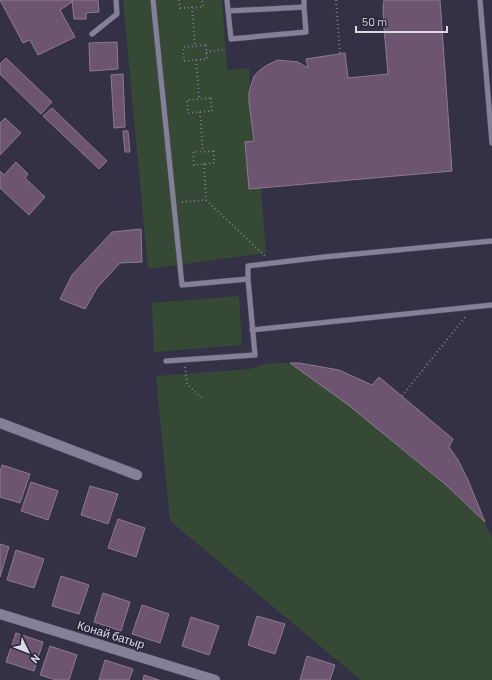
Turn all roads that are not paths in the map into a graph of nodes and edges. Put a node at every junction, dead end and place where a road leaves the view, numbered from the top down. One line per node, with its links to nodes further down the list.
1 (116, 0): 8 (lane)
2 (153, 0): 11 (lane)
3 (227, 0): 7 (lane)
4 (304, 0): 6 (lane)
5 (480, 0): 9 (lane)
6 (304, 6): 7 (lane); 7 (lane)
7 (228, 12)
8 (92, 34)
9 (492, 143)
10 (492, 240): 11 (lane)
11 (248, 279): 13 (lane)
12 (492, 305): 13 (lane)
13 (252, 330): 14 (lane)
14 (166, 361)
15 (0, 423): 16 (street)
16 (137, 475)
17 (0, 614): 18 (street, Конай батыр)
18 (215, 680)

